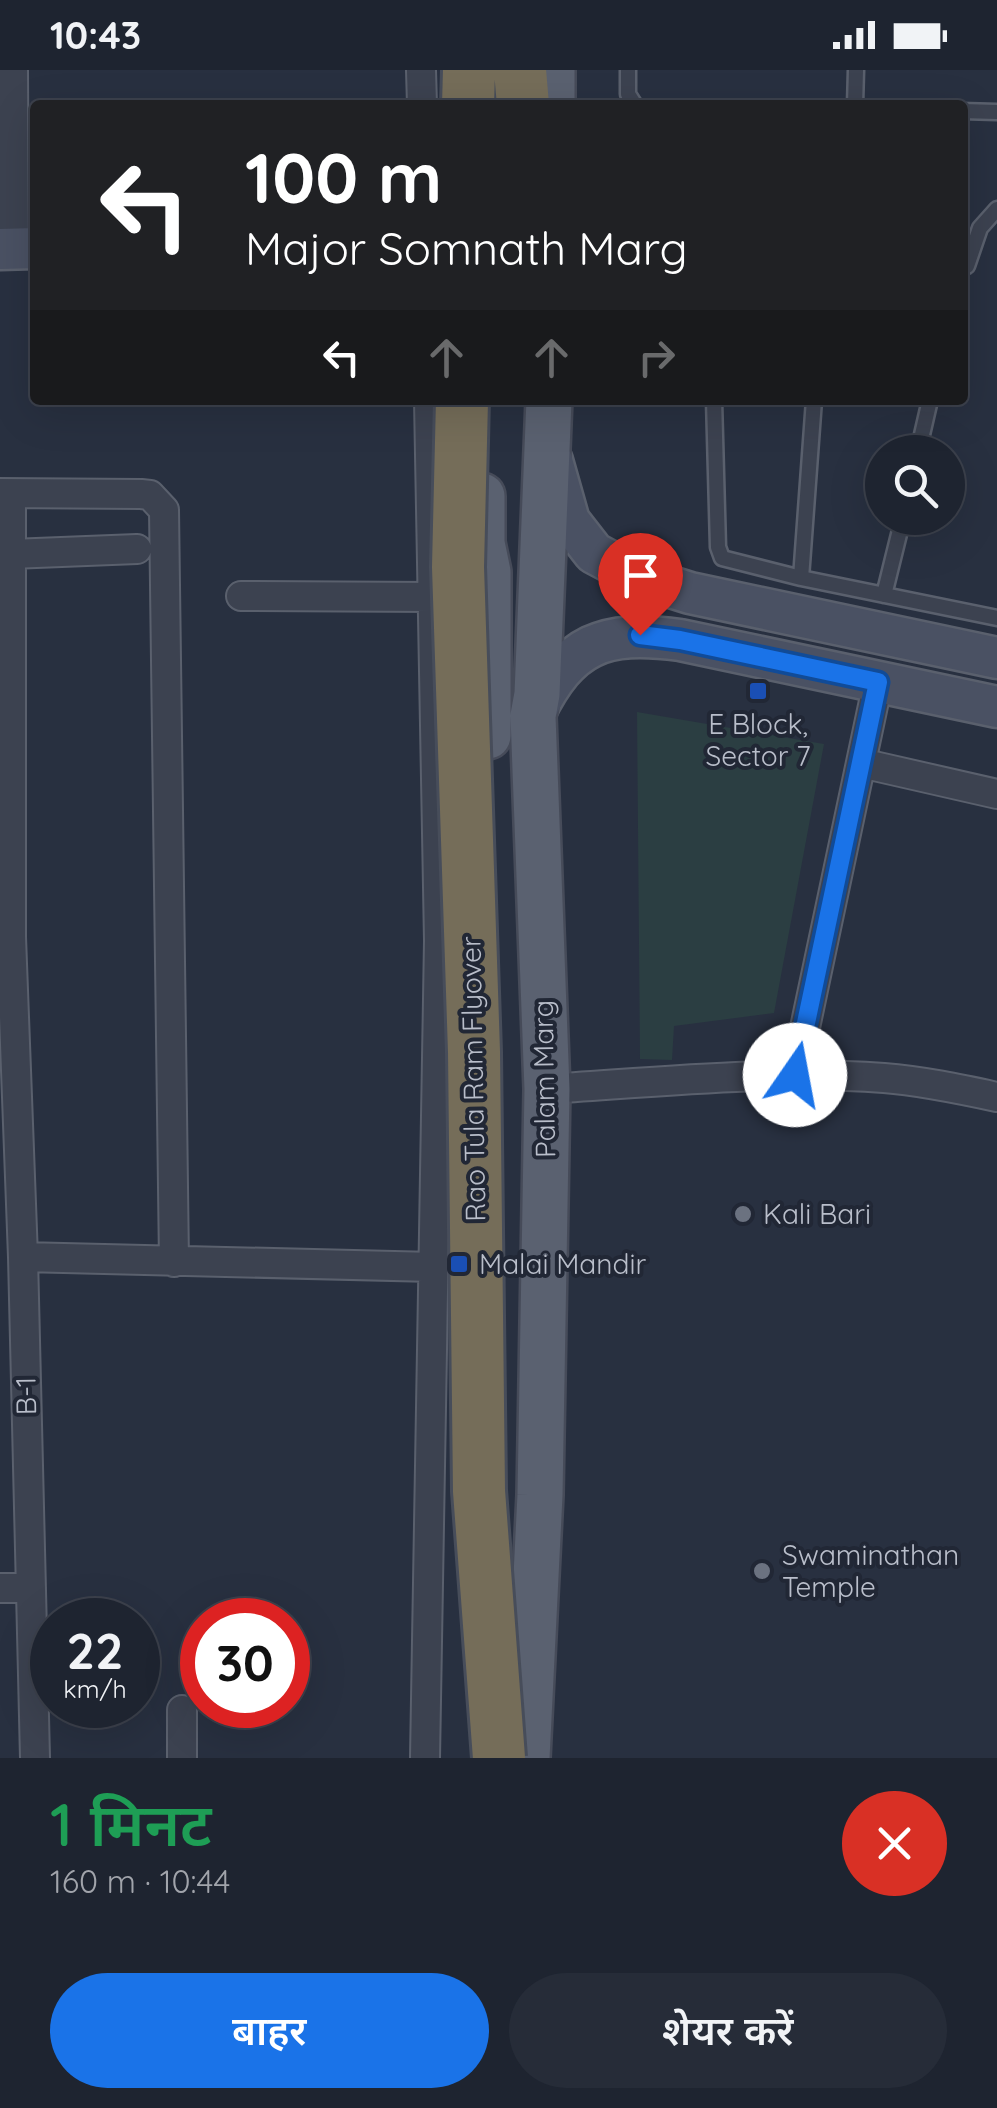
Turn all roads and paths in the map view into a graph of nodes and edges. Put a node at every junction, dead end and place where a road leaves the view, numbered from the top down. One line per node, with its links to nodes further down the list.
1 (13, 70): 17 (street)
2 (422, 70): 8 (street)
3 (471, 70): 9 (highway)
4 (520, 70): 10 (highway)
5 (552, 70): 11 (main road)
6 (628, 70): 12 (lane)
7 (856, 70): 13 (lane)
8 (422, 100)
9 (471, 100)
10 (523, 100)
11 (552, 100)
12 (632, 100)
13 (855, 100)
14 (968, 111): 15 (lane)
15 (997, 112)
16 (997, 209): 18 (lane)
17 (16, 249)
18 (968, 263)
19 (429, 405): 36 (street)
20 (462, 405): 59 (highway, Rao Tula Ram Flyover, bridge)
21 (481, 405): 58 (main road, Palam Marg)
22 (549, 405): 27 (main road, Palam Marg)
23 (714, 405): 32 (lane)
24 (814, 405): 32 (lane)
25 (929, 405): 26 (lane)
26 (922, 435)
27 (548, 447): 33 (street); 42 (main road, Palam Marg)
28 (6, 493): 31 (street, B-1); 50 (street)
29 (898, 535): 34 (lane)
30 (136, 549): 31 (street)
31 (11, 554): 45 (street, B-1)
32 (801, 578): 34 (lane)
33 (690, 593): 38 (street); 39 (street)
34 (884, 595): 37 (lane)
35 (240, 596): 36 (street)
36 (434, 597): 51 (street)
37 (997, 618)
38 (680, 640): 40 (street); 42 (street)
39 (997, 658)
40 (878, 682): 41 (street); 43 (street)
41 (997, 707)
42 (533, 716): 47 (main road, Palam Marg)
43 (861, 762): 44 (street); 46 (street)
44 (997, 794)
45 (6, 937): 49 (street, B-1)
46 (795, 1075): 47 (street); 48 (street)
47 (547, 1089): 60 (main road, Palam Marg)
48 (997, 1097)
49 (23, 1257): 50 (street); 53 (street, B-1)
50 (174, 1262): 51 (street)
51 (434, 1267): 57 (street)
52 (0, 1588): 53 (street)
53 (31, 1588): 55 (street, B-1)
54 (182, 1728): 56 (street)
55 (35, 1758)
56 (182, 1758)
57 (425, 1758)
58 (485, 1758)
59 (500, 1758)
60 (527, 1758)

